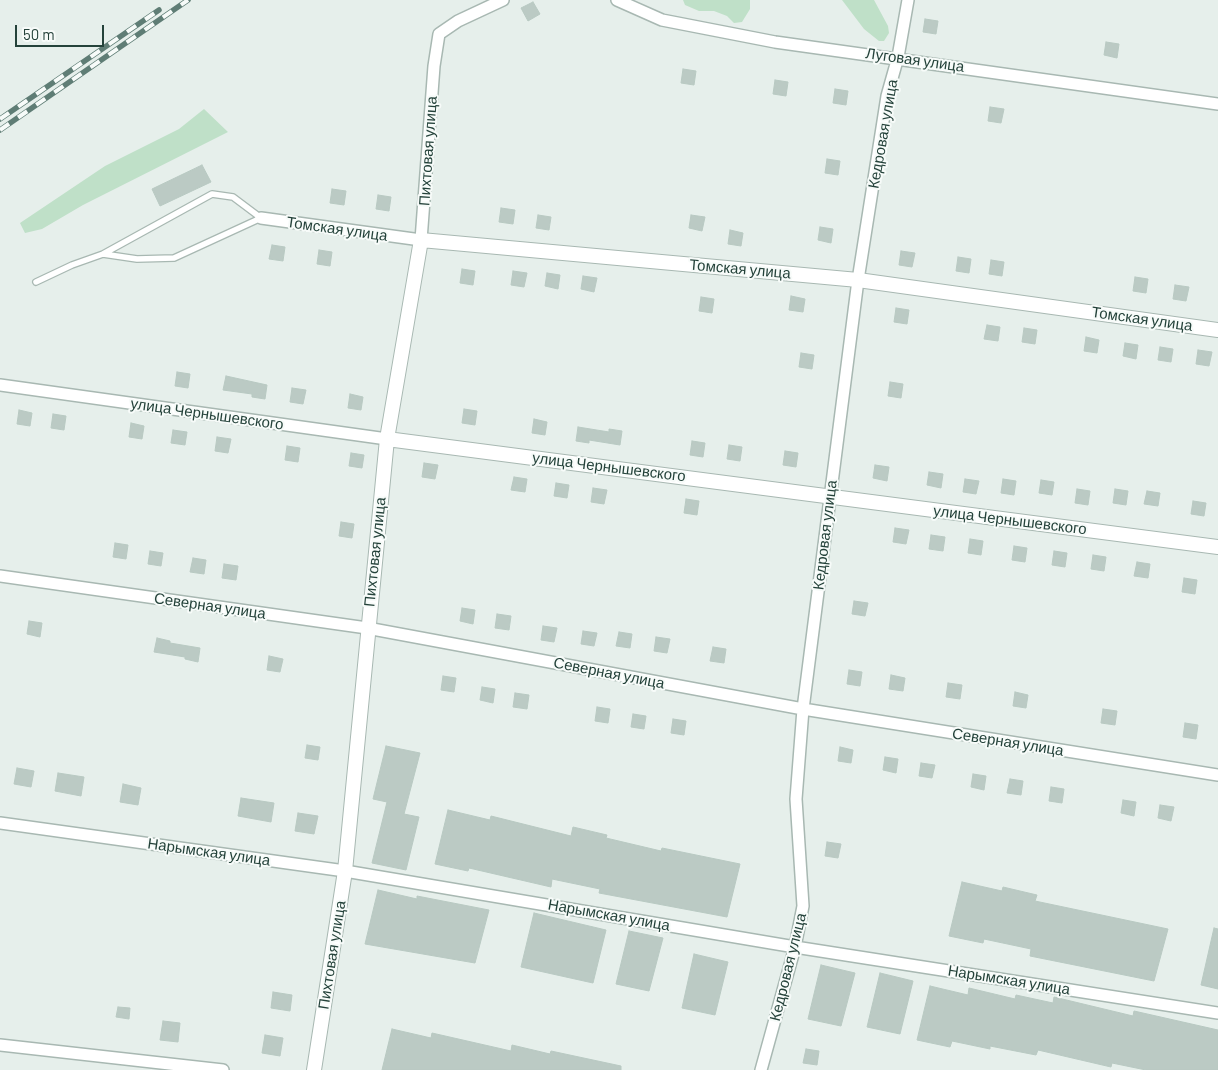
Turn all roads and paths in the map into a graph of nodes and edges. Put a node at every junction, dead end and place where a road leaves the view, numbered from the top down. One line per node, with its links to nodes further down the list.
1 (503, 0): 7 (street, Пихтовая улица)
2 (617, 0): 4 (street, Луговая улица)
3 (908, 0): 4 (street, Кедровая улица)
4 (898, 57): 5 (street, Луговая улица); 9 (street, Кедровая улица)
5 (1218, 104)
6 (261, 218): 7 (street, Томская улица); 8 (lane); 8 (lane)
7 (421, 240): 9 (street, Томская улица); 13 (street, Пихтовая улица)
8 (103, 254): 10 (lane)
9 (858, 280): 11 (street, Томская улица); 14 (street, Кедровая улица)
10 (36, 282)
11 (1218, 330)
12 (0, 385): 13 (street, улица Чернышевского)
13 (387, 439): 14 (street, улица Чернышевского); 17 (street, Пихтовая улица)
14 (829, 496): 15 (street, улица Чернышевского); 18 (street, Кедровая улица)
15 (1218, 547)
16 (0, 576): 17 (street, Северная улица)
17 (367, 628): 18 (street, Северная улица); 21 (street, Пихтовая улица)
18 (803, 710): 19 (street, Северная улица); 22 (street, Кедровая улица)
19 (1218, 775)
20 (0, 823): 21 (street, Нарымская улица)
21 (345, 871): 22 (street, Нарымская улица); 26 (street, Пихтовая улица)
22 (795, 947): 23 (street, Нарымская улица); 27 (street, Кедровая улица)
23 (1218, 1012)
24 (0, 1045): 25 (street)
25 (223, 1070)
26 (314, 1070)
27 (761, 1070)

